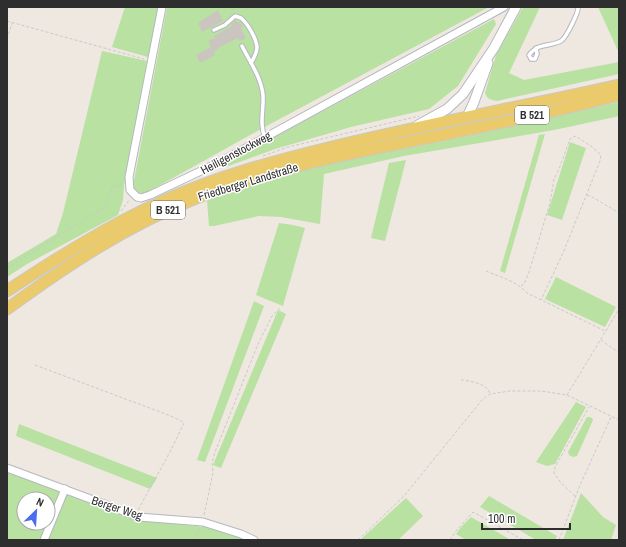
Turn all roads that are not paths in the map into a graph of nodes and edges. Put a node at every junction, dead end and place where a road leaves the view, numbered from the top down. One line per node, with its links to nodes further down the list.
1 (162, 7): 16 (street, Heiligenstockweg)
2 (516, 7): 5 (street, Friedberger Landstraße)
3 (578, 7): 9 (lane)
4 (502, 8): 5 (street); 16 (street, Heiligenstockweg)
5 (511, 17): 8 (street, Friedberger Landstraße)
6 (214, 30): 10 (lane)
7 (242, 46): 10 (lane)
8 (494, 48): 13 (street, Friedberger Landstraße); 14 (street, Friedberger Landstraße)
9 (536, 48)
10 (251, 62): 16 (lane)
11 (619, 85): 13 (main road, B 521)
12 (619, 96): 15 (main road, B 521)
13 (467, 117): 14 (main road, Friedberger Landstraße / B 521); 15 (main road)
14 (416, 127): 17 (main road, Friedberger Landstraße / B 521)
15 (445, 135): 18 (main road, Friedberger Landstraße / B 521)
16 (265, 138)
17 (7, 291)
18 (7, 309)
19 (7, 468): 20 (street, Berger Weg)
20 (65, 489): 21 (street); 22 (street, Berger Weg)
21 (44, 540)
22 (254, 540)

